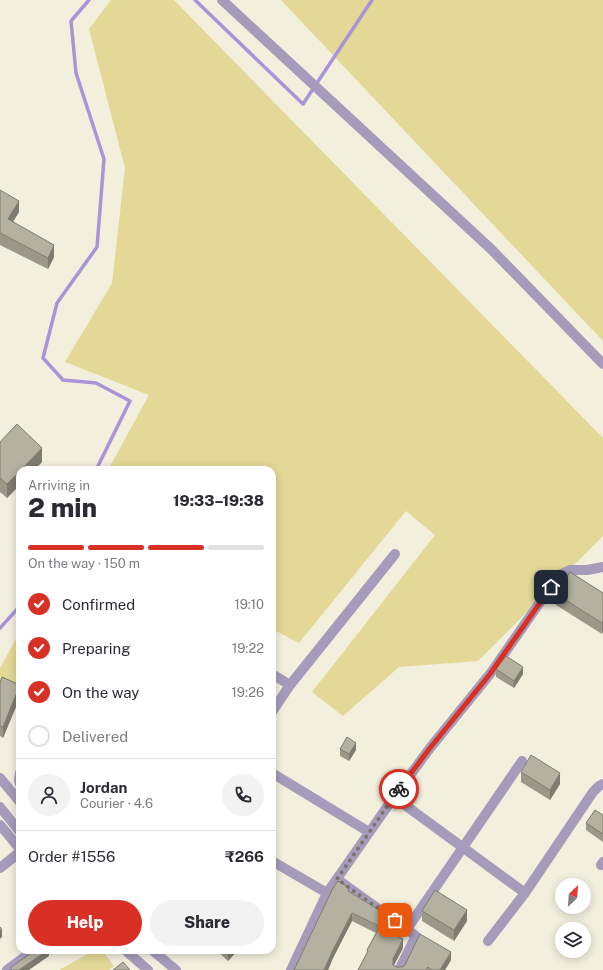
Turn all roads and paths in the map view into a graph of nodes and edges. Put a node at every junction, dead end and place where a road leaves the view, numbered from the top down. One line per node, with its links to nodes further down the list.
1 (227, 2): 2 (street)
2 (603, 364)
3 (394, 554): 6 (street)
4 (603, 567): 13 (street)
5 (276, 676): 6 (street)
6 (290, 685): 7 (street)
7 (276, 706)
8 (522, 761): 19 (street)
9 (276, 775): 17 (street)
10 (0, 778): 12 (street)
11 (603, 784): 25 (street)
12 (16, 797)
13 (394, 797): 17 (street); 19 (street)
14 (0, 807): 16 (street)
15 (0, 825): 18 (street)
16 (16, 827)
17 (369, 832): 23 (street)
18 (16, 845)
19 (462, 848): 25 (street); 26 (street)
20 (16, 854): 22 (street)
21 (276, 863): 24 (street)
22 (0, 868)
23 (337, 879): 24 (street); 26 (street)
24 (327, 893): 34 (street)
25 (525, 893): 27 (street)
26 (407, 929): 35 (street)
27 (488, 941)
28 (29, 954): 31 (street)
29 (130, 954): 32 (street)
30 (157, 954): 33 (street)
31 (7, 970)
32 (148, 970)
33 (176, 970)
34 (291, 970)
35 (399, 970)

